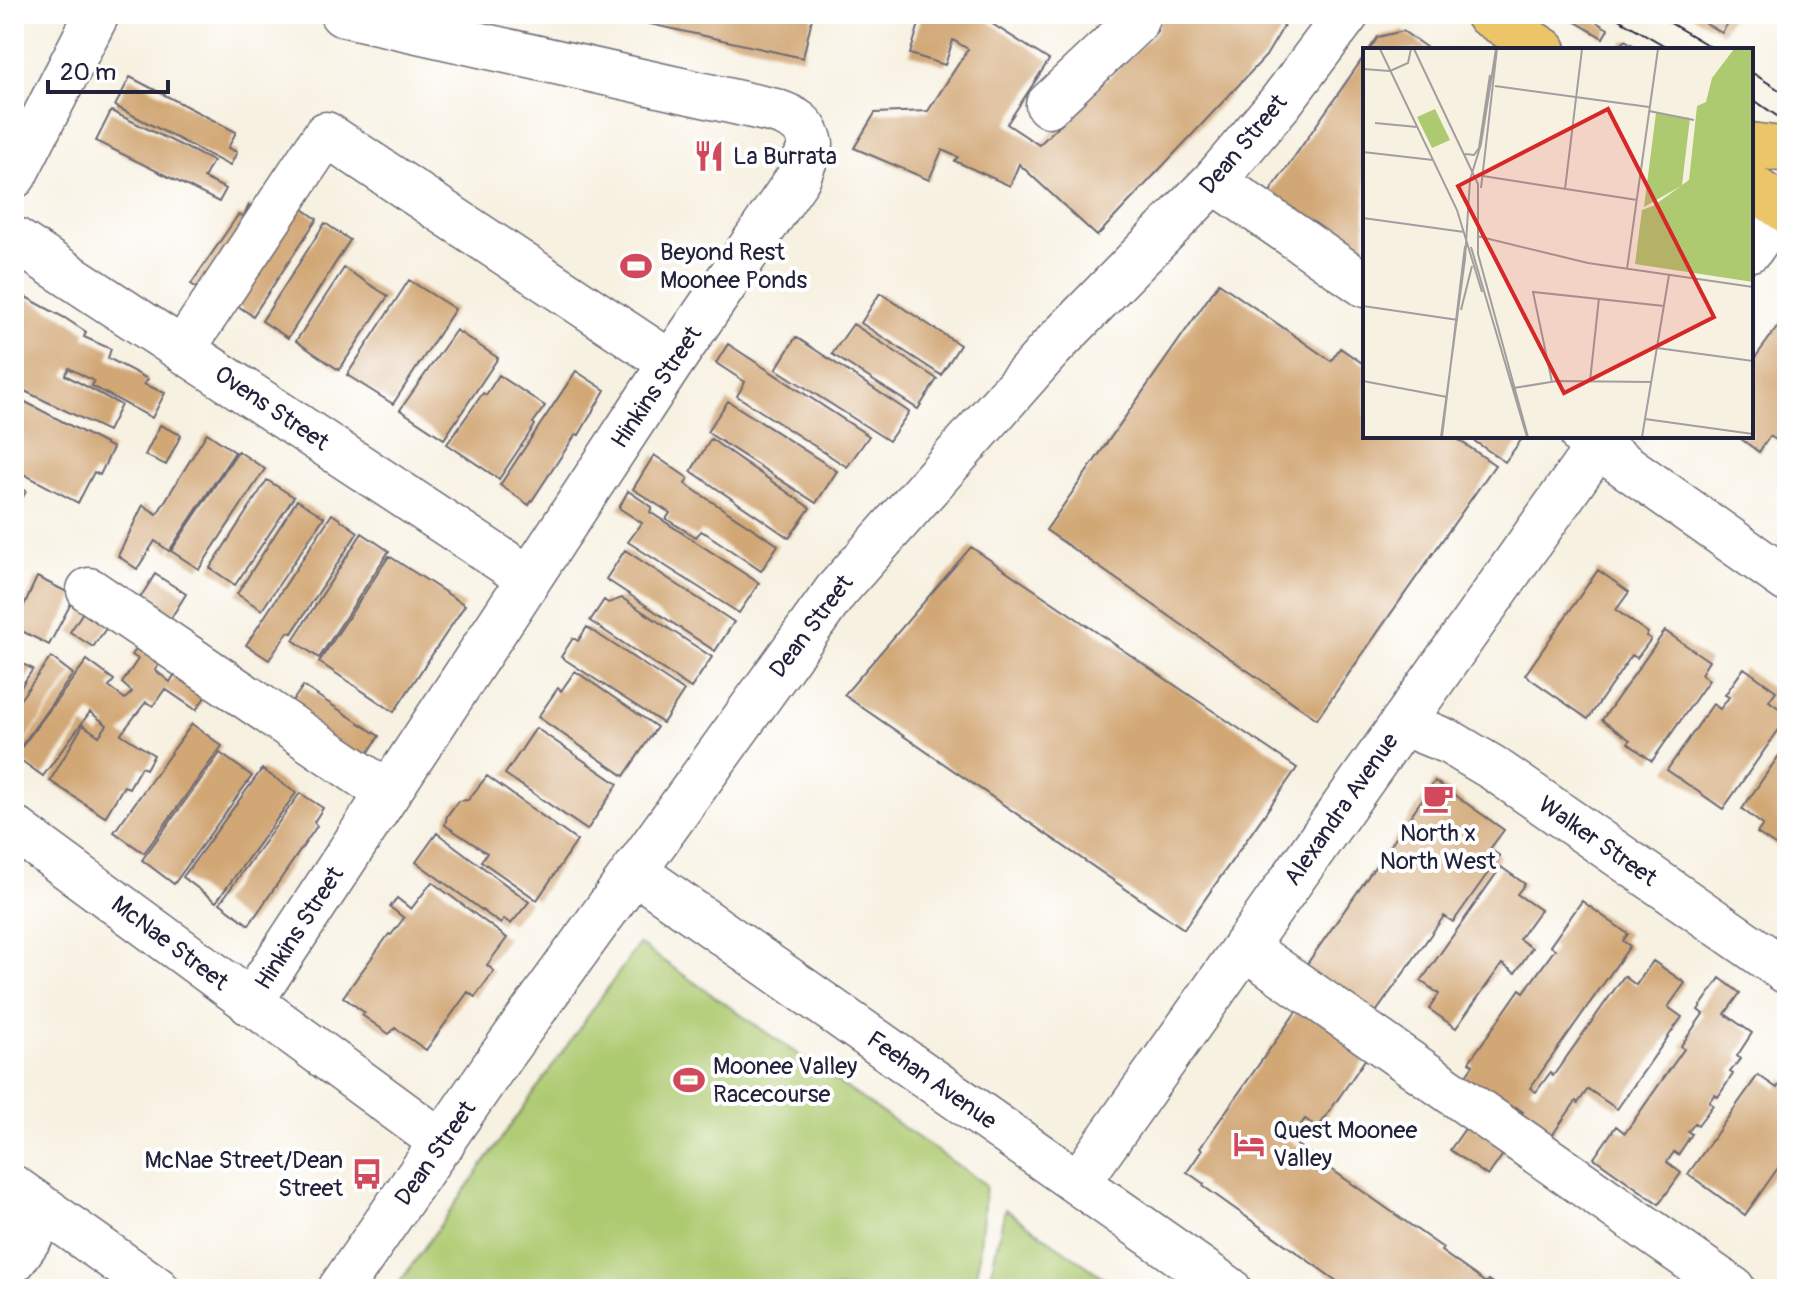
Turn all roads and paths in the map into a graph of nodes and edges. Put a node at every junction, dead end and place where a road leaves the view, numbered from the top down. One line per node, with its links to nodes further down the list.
1 (97, 14): 10 (street)
2 (342, 14): 17 (street, Hinkins Street)
3 (1138, 14): 7 (street)
4 (1347, 14): 11 (street, Dean Street)
5 (1487, 14): 6 (main road)
6 (1541, 48)
7 (1048, 105)
8 (1753, 145): 9 (main road)
9 (1787, 150)
10 (14, 176)
11 (1214, 181): 15 (street); 25 (street, Dean Street)
12 (1776, 201): 14 (street)
13 (14, 239): 16 (street, Ovens Street)
14 (1753, 245)
15 (1363, 284)
16 (183, 349): 17 (street); 19 (street, Ovens Street)
17 (671, 363): 19 (street, Hinkins Street)
18 (1595, 439): 20 (street); 22 (street, Alexandra Avenue)
19 (529, 578): 23 (street, Hinkins Street)
20 (1787, 580)
21 (89, 590): 23 (street)
22 (1402, 723): 26 (street, Alexandra Avenue); 27 (street, Walker Street)
23 (388, 793): 28 (street, Hinkins Street)
24 (14, 828): 28 (street, McNae Street)
25 (634, 871): 29 (street, Dean Street); 30 (street, Feehan Avenue)
26 (1244, 947): 30 (street, Alexandra Avenue); 36 (street)
27 (1787, 972)
28 (250, 1003): 29 (street, McNae Street)
29 (443, 1143): 34 (street, Dean Street)
30 (1078, 1183): 35 (street, Feehan Avenue)
31 (31, 1200): 32 (street); 33 (street)
32 (14, 1260)
33 (157, 1289)
34 (340, 1289)
35 (1229, 1289)
36 (1733, 1289)

